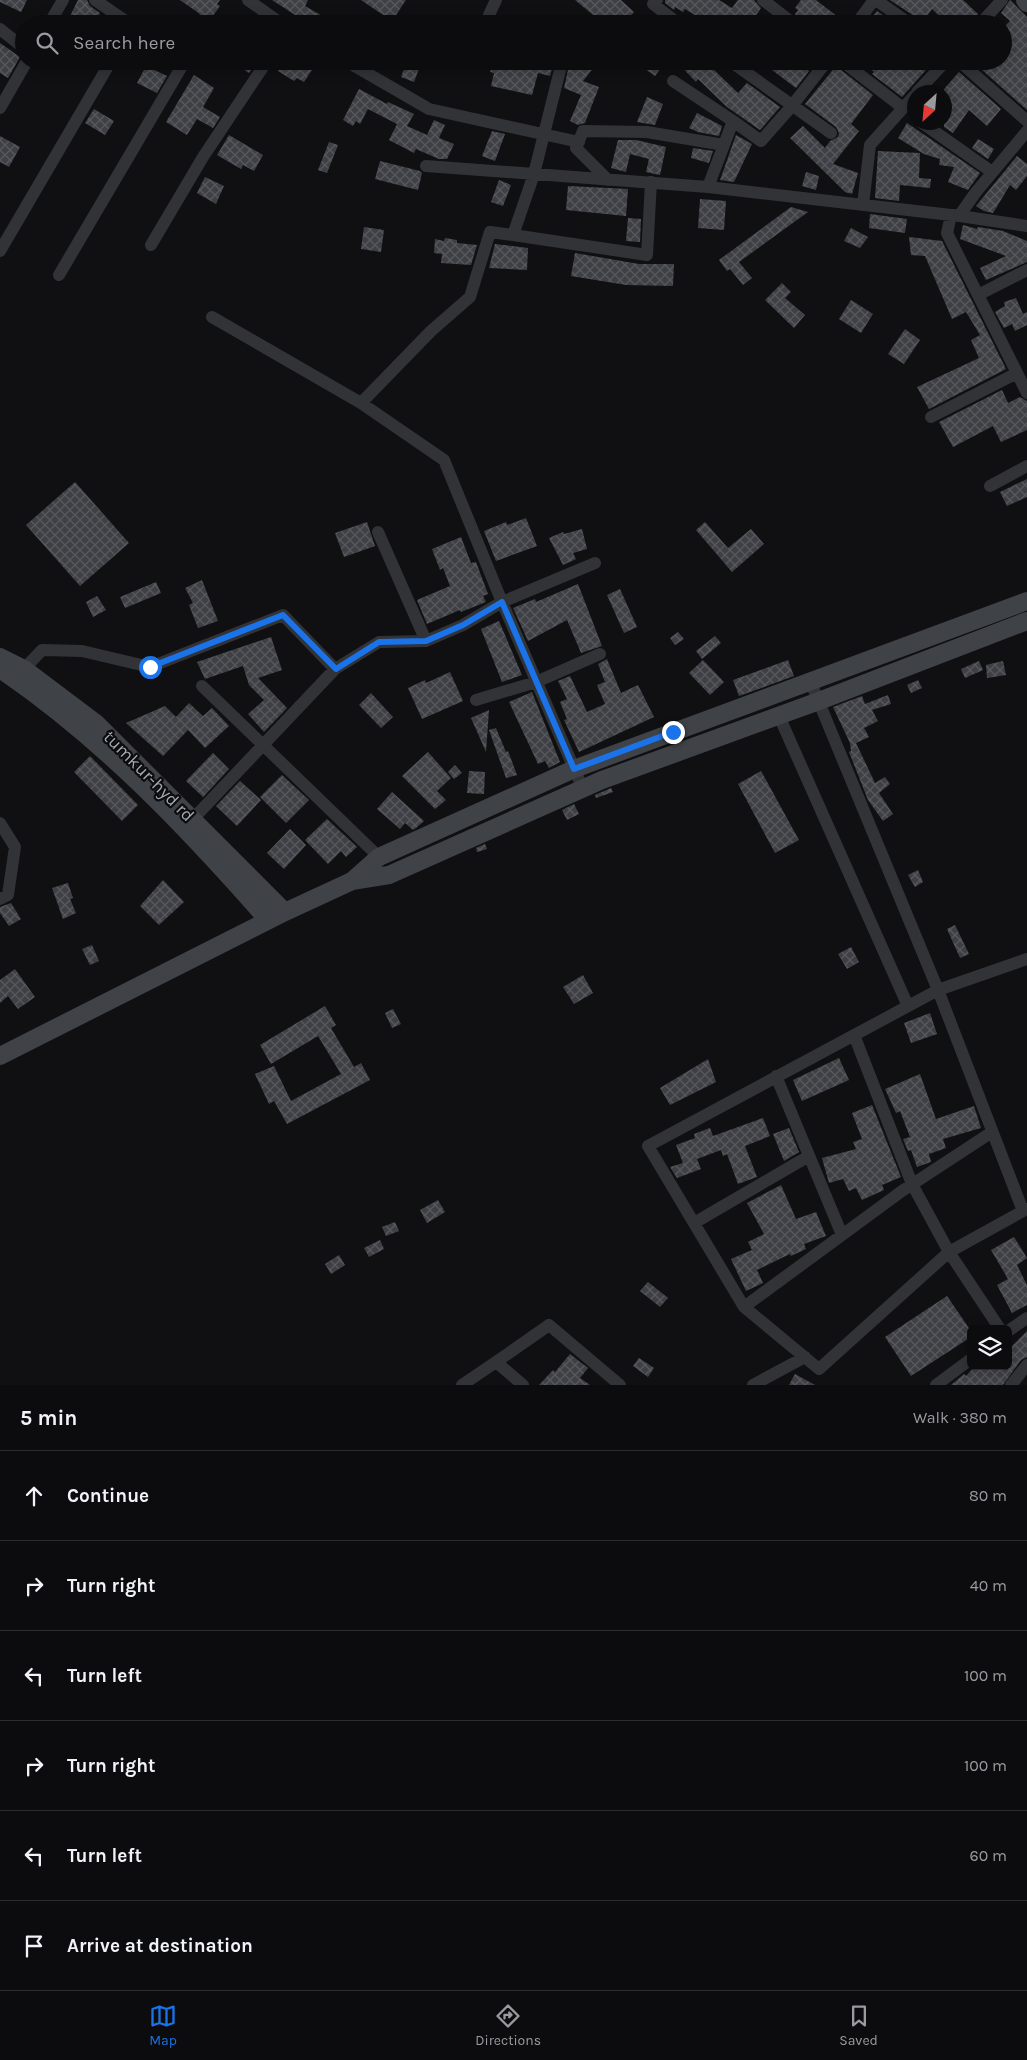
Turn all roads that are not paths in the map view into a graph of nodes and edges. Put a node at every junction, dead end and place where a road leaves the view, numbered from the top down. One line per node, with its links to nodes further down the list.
1 (63, 0): 9 (street)
2 (95, 0): 10 (street)
3 (248, 0): 11 (street)
4 (496, 0): 12 (street)
5 (657, 0): 13 (street)
6 (764, 0): 14 (street)
7 (875, 0): 15 (street); 16 (street)
8 (1002, 0): 17 (street)
9 (54, 15)
10 (117, 15)
11 (269, 15)
12 (489, 15)
13 (667, 15)
14 (783, 15)
15 (863, 15)
16 (897, 15)
17 (988, 15)
18 (0, 29): 19 (street)
19 (15, 41)
20 (22, 70): 35 (street)
21 (106, 70): 57 (street)
22 (180, 70): 59 (street)
23 (261, 70): 56 (street)
24 (362, 70): 43 (street)
25 (560, 70): 43 (street)
26 (742, 70): 34 (street)
27 (820, 70): 34 (street)
28 (853, 70): 36 (street)
29 (938, 70): 32 (street)
30 (969, 70): 39 (street)
31 (673, 81): 38 (street)
32 (924, 85)
33 (907, 104): 36 (street)
34 (791, 107): 38 (street); 42 (street)
35 (0, 108)
36 (903, 109): 37 (street); 52 (street)
37 (907, 112)
38 (733, 121): 45 (street)
39 (1027, 121)
40 (932, 130): 47 (street)
41 (1027, 131): 47 (street)
42 (831, 133)
43 (544, 135): 44 (street); 48 (street)
44 (579, 142): 45 (street); 49 (street)
45 (724, 145): 51 (street)
46 (426, 166): 48 (street)
47 (992, 172): 53 (street)
48 (534, 174): 49 (street); 55 (street)
49 (608, 180): 50 (street)
50 (651, 182): 51 (street); 55 (street)
51 (708, 187): 52 (street)
52 (862, 205): 53 (street)
53 (955, 216): 54 (street); 60 (street)
54 (1027, 226)
55 (513, 235): 64 (street)
56 (151, 245)
57 (0, 251)
58 (1027, 270): 60 (street)
59 (59, 275)
60 (978, 295): 62 (street)
61 (212, 317): 64 (street)
62 (1017, 373): 63 (street); 65 (street)
63 (1027, 393)
64 (361, 403): 71 (street)
65 (931, 417)
66 (1027, 466): 67 (street)
67 (990, 486)
68 (378, 532): 73 (street)
69 (595, 563): 71 (street)
70 (1027, 601): 80 (main road)
71 (502, 602): 73 (street); 79 (street)
72 (1027, 621): 83 (main road)
73 (426, 641): 78 (street)
74 (600, 654): 79 (street)
75 (0, 657): 77 (main road, tumkur-hyd rd)
76 (0, 669): 94 (main road)
77 (24, 669): 78 (street); 88 (main road, tumkur-hyd rd)
78 (336, 669): 85 (street)
79 (536, 682): 82 (street); 86 (street)
80 (811, 683): 83 (street); 86 (main road)
81 (202, 686): 85 (street)
82 (476, 700)
83 (819, 701): 84 (main road); 96 (street)
84 (779, 716): 87 (main road); 97 (street)
85 (263, 746): 88 (street); 90 (street)
86 (574, 769): 87 (street); 90 (main road)
87 (583, 789): 91 (main road)
88 (192, 820): 93 (main road, tumkur-hyd rd)
89 (0, 823): 92 (street)
90 (379, 856): 91 (main road)
91 (352, 881): 93 (main road)
92 (0, 899)
93 (285, 912): 94 (main road)
94 (268, 920): 99 (main road)
95 (1027, 959): 96 (street)
96 (938, 990): 97 (street); 101 (street)
97 (908, 1006): 98 (street)
98 (854, 1035): 100 (street); 103 (street)
99 (0, 1056)
100 (776, 1076): 102 (street); 105 (street)
101 (992, 1132): 103 (street); 104 (street)
102 (809, 1156): 105 (street); 106 (street)
103 (912, 1184): 106 (street); 107 (street)
104 (1025, 1210): 107 (street)
105 (694, 1223): 108 (street)
106 (842, 1235): 108 (street)
107 (949, 1252): 110 (street); 112 (street)
108 (744, 1307): 112 (street)
109 (1027, 1318): 111 (street)
110 (997, 1325)
111 (1012, 1328)
112 (805, 1357): 119 (street)
113 (496, 1362): 116 (street); 117 (street); 118 (street)
114 (967, 1362): 120 (street)
115 (1027, 1365): 121 (street)
116 (462, 1385)
117 (523, 1385)
118 (620, 1385)
119 (753, 1385)
120 (936, 1385)
121 (1011, 1385)

